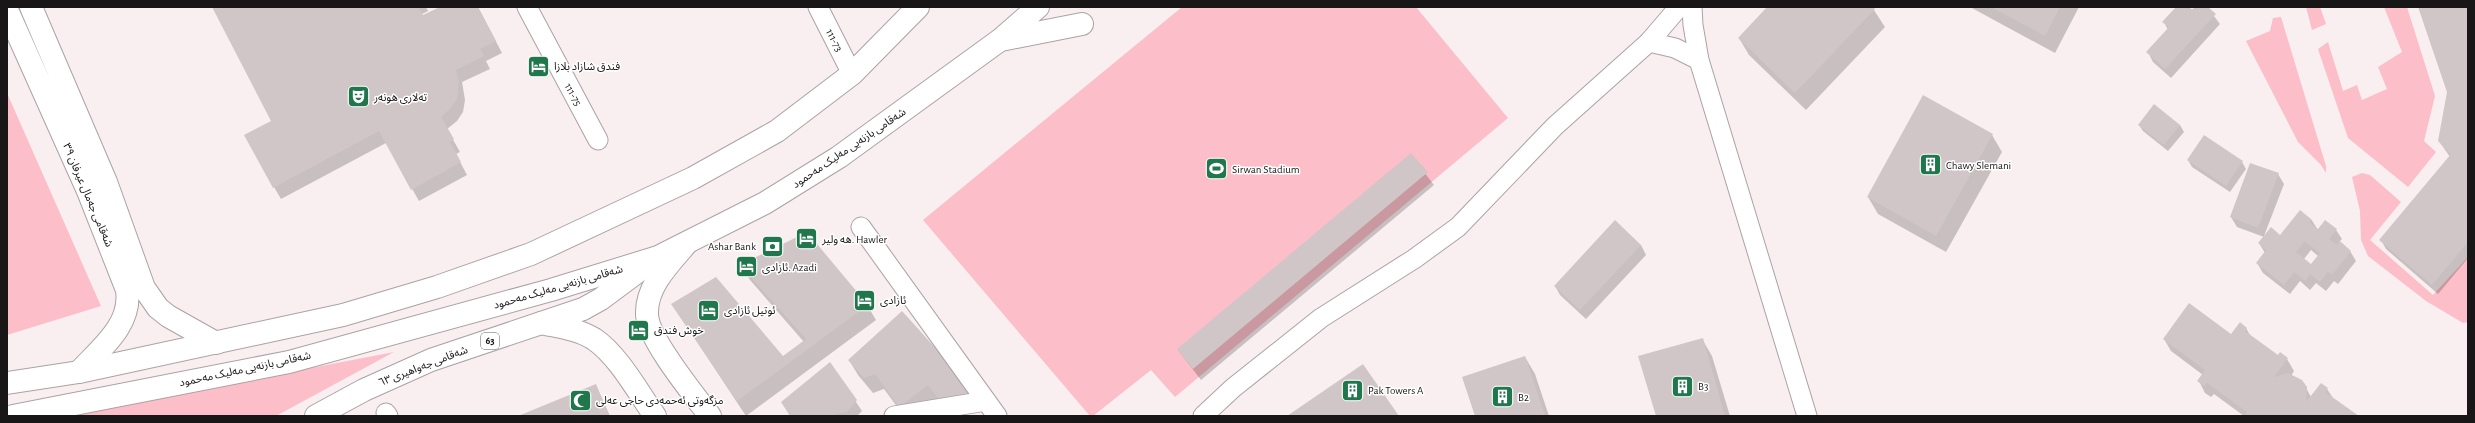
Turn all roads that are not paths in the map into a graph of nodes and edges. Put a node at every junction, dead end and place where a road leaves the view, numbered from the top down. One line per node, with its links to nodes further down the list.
1 (31, 7): 19 (main road, شەقامی جەمال عیرفان ٣٩)
2 (527, 7): 14 (street, 111-75)
3 (818, 7): 13 (street, 111-73)
4 (917, 7): 13 (main road)
5 (1038, 7): 10 (main road, شەقامی بازنەیی مەلیک مەحمود)
6 (1679, 7): 11 (street)
7 (1692, 7): 12 (street)
8 (7, 10): 20 (main road, شەقامی جەمال عیرفان ٣٩)
9 (1082, 24): 10 (main road)
10 (1000, 40): 16 (main road, شەقامی بازنەیی مەلیک مەحمود)
11 (1649, 42): 12 (street); 28 (street)
12 (1699, 60): 29 (street)
13 (852, 74): 19 (main road)
14 (598, 140)
15 (861, 227): 22 (street)
16 (687, 243): 17 (main road, شەقامی بازنەیی مەلیک مەحمود); 26 (main road)
17 (658, 257): 18 (main road, شەقامی جەواهیری ٦٣ / 63); 23 (main road, شەقامی بازنەیی مەلیک مەحمود)
18 (541, 323): 24 (main road, شەقامی جەواهیری ٦٣ / 63); 25 (main road)
19 (216, 343): 20 (main road)
20 (79, 372): 21 (main road)
21 (7, 383)
22 (992, 408): 27 (street)
23 (13, 416)
24 (316, 416)
25 (655, 416)
26 (710, 416)
27 (894, 416)
28 (1203, 416)
29 (1807, 416)

